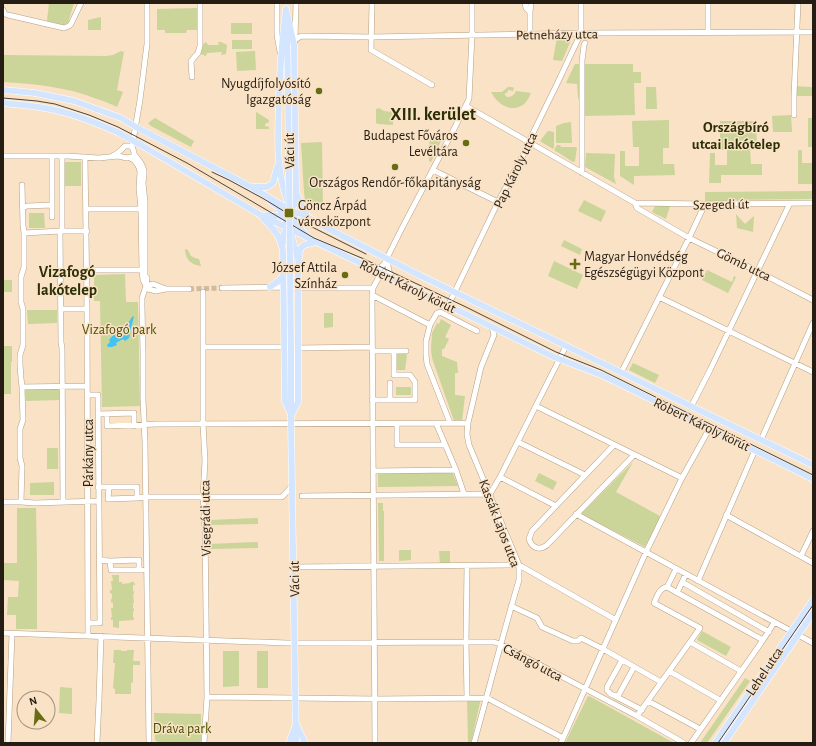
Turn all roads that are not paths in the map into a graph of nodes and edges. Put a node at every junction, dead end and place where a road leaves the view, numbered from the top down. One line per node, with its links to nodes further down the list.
1 (81, 3): 14 (street)
2 (147, 3): 35 (street)
3 (200, 3): 28 (street)
4 (277, 3): 27 (street, Váci út)
5 (296, 3): 16 (street, Váci út)
6 (372, 3): 24 (street)
7 (472, 3): 22 (street)
8 (525, 3): 15 (street)
9 (531, 3): 15 (street)
10 (581, 3): 19 (street)
11 (708, 3): 20 (street)
12 (798, 3): 17 (street)
13 (286, 6): 25 (main road, Váci út); 27 (main road, Váci út); 126 (main road, Váci út, bridge)
14 (3, 10)
15 (530, 12): 21 (street)
16 (296, 32): 23 (street); 25 (street, Váci út)
17 (796, 32): 18 (street, Petneházy utca); 20 (street, Petneházy utca); 33 (street)
18 (813, 32)
19 (581, 33): 20 (street, Petneházy utca); 21 (street, Petneházy utca); 34 (street, Pap Károly utca)
20 (708, 33)
21 (530, 34): 22 (street, Petneházy utca)
22 (472, 35): 24 (street, Petneházy utca); 32 (street)
23 (301, 36): 24 (street, Petneházy utca); 25 (street)
24 (371, 37): 29 (street)
25 (295, 43): 46 (main road, Váci út)
26 (585, 43): 47 (street)
27 (281, 58): 44 (main road, Váci út)
28 (192, 77)
29 (432, 85)
30 (3, 90): 49 (main road, Róbert Károly körút, bridge)
31 (3, 103): 61 (main road, Róbert Károly körút, bridge)
32 (466, 106): 34 (street, Gömb utca); 45 (street)
33 (794, 115)
34 (530, 142): 47 (street, Gömb utca); 51 (street, Pap Károly utca)
35 (132, 147): 36 (street); 37 (street)
36 (122, 150): 42 (street); 43 (street)
37 (134, 154): 43 (street); 82 (street)
38 (3, 156): 39 (street)
39 (52, 156): 40 (street); 56 (street)
40 (62, 156): 41 (street); 68 (street, Párkány utca)
41 (85, 156): 42 (street); 58 (street, Párkány utca)
42 (106, 158): 43 (street)
43 (127, 158): 59 (street)
44 (278, 159): 46 (main road); 49 (main road); 60 (main road)
45 (433, 170): 51 (street); 74 (street)
46 (296, 173): 50 (main road, Váci út)
47 (582, 173): 52 (street, Gömb utca)
48 (22, 185): 57 (street)
49 (251, 187): 60 (main road, Róbert Károly körút); 62 (main road)
50 (296, 193): 60 (main road); 64 (main road)
51 (498, 202): 90 (street, Pap Károly utca)
52 (632, 202): 55 (street, Szegedi út); 71 (street, Gömb utca)
53 (790, 203): 54 (street, Szegedi út); 55 (street, Szegedi út); 79 (street)
54 (813, 203)
55 (705, 204): 71 (street)
56 (52, 206): 57 (street); 63 (street)
57 (22, 208): 70 (street)
58 (86, 209): 59 (street); 69 (street, Párkány utca)
59 (141, 209): 77 (street)
60 (290, 210): 62 (main road); 64 (main road, Róbert Károly körút); 65 (main road)
61 (260, 214): 62 (main road); 67 (main road, Róbert Károly körút); 73 (main road, Váci út)
62 (283, 214): 67 (main road)
63 (52, 217)
64 (308, 217): 66 (main road, Róbert Károly körút)
65 (296, 222): 66 (main road); 67 (main road); 72 (main road)
66 (321, 225): 74 (main road, Róbert Károly körút)
67 (289, 228): 72 (main road, Róbert Károly körút); 73 (main road); 75 (main road)
68 (61, 231): 69 (street); 70 (street); 97 (street, Párkány utca)
69 (86, 231): 76 (street, Párkány utca)
70 (24, 234): 116 (street)
71 (689, 238): 79 (street, Gömb utca); 94 (street)
72 (316, 242): 75 (main road); 78 (main road, Róbert Károly körút)
73 (283, 251): 80 (main road, Váci út)
74 (387, 259): 78 (street); 81 (street); 90 (main road, Róbert Károly körút)
75 (298, 267): 86 (main road, Váci út)
76 (86, 270): 77 (street); 98 (street, Párkány utca)
77 (142, 270): 82 (street)
78 (378, 271): 81 (main road, Róbert Károly körút); 87 (street)
79 (757, 271): 95 (street, Gömb utca); 102 (street)
80 (283, 276): 83 (main road, Váci út); 85 (main road)
81 (392, 278): 96 (main road, Róbert Károly körút)
82 (146, 286): 88 (street); 134 (street)
83 (283, 287): 85 (street); 86 (street); 91 (main road, Váci út)
84 (222, 288): 85 (street)
85 (270, 288)
86 (298, 288): 87 (street); 92 (main road, Váci út)
87 (372, 288): 93 (street)
88 (190, 289)
89 (203, 292): 106 (street, Visegrádi utca)
90 (455, 292): 96 (street, Pap Károly utca); 104 (main road, Róbert Károly körút)
91 (283, 296): 92 (street); 105 (main road, Váci út)
92 (298, 296): 107 (main road, Váci út)
93 (372, 296): 100 (street); 108 (street)
94 (659, 297): 102 (street); 114 (street)
95 (813, 300)
96 (448, 306): 101 (main road, Róbert Károly körút)
97 (62, 308): 98 (street); 117 (street, Párkány utca)
98 (87, 309): 118 (street, Párkány utca)
99 (813, 323): 112 (street)
100 (430, 325): 103 (street); 130 (street)
101 (492, 327): 111 (main road, Róbert Károly körút); 131 (street, Kassák Lajos utca)
102 (729, 330): 112 (street); 123 (street)
103 (477, 331)
104 (566, 346): 111 (street); 114 (main road, Róbert Károly körút)
105 (284, 347): 106 (street); 126 (main road, Váci út)
106 (204, 348): 132 (street, Visegrádi utca)
107 (298, 348): 108 (street); 126 (main road, Váci út)
108 (372, 349): 109 (street); 120 (street)
109 (394, 351): 110 (street); 121 (street)
110 (406, 351)
111 (560, 359): 122 (street); 136 (main road, Róbert Károly körút)
112 (795, 363): 113 (street); 137 (street)
113 (813, 372)
114 (621, 373): 123 (main road, Róbert Károly körút)
115 (390, 383): 121 (street)
116 (22, 386): 117 (street); 163 (street)
117 (62, 386): 118 (street); 164 (street, Párkány utca)
118 (87, 386): 119 (street, Párkány utca)
119 (87, 395): 124 (street); 160 (street, Párkány utca)
120 (372, 400): 121 (street); 127 (street)
121 (390, 400)
122 (536, 406): 138 (street); 140 (street)
123 (691, 407): 137 (main road, Róbert Károly körút)
124 (99, 414): 125 (street); 151 (street)
125 (107, 414): 135 (street); 135 (street)
126 (291, 416): 133 (main road, Váci út)
127 (372, 423): 128 (street); 133 (street); 145 (street)
128 (397, 423): 129 (street); 139 (street)
129 (436, 423): 130 (street); 139 (street)
130 (450, 423): 131 (street)
131 (468, 423): 154 (street, Kassák Lajos utca)
132 (203, 424): 133 (street); 134 (street); 158 (street, Visegrádi utca)
133 (291, 424): 150 (main road, Váci út)
134 (144, 425): 135 (street); 157 (street)
135 (134, 426)
136 (708, 427): 141 (main road, Róbert Károly körút); 148 (street)
137 (761, 440): 143 (main road, Róbert Károly körút)
138 (518, 442): 146 (street); 147 (street)
139 (445, 445): 144 (street)
140 (614, 445): 142 (street); 146 (street)
141 (755, 450): 149 (main road, Róbert Károly körút); 167 (street)
142 (634, 455): 148 (street); 166 (street)
143 (813, 465)
144 (456, 470): 145 (street); 153 (street)
145 (373, 471): 155 (street)
146 (585, 475): 165 (street)
147 (500, 477): 154 (street); 165 (street)
148 (682, 478): 169 (street)
149 (813, 479)
150 (292, 486): 158 (street); 176 (main road, Váci út)
151 (98, 487): 152 (street); 161 (street)
152 (109, 487): 159 (street); 159 (street)
153 (464, 494): 154 (street); 155 (street)
154 (490, 494): 174 (street, Kassák Lajos utca)
155 (373, 495): 156 (street); 177 (street)
156 (302, 496)
157 (146, 497): 158 (street); 159 (street); 180 (street)
158 (203, 497): 201 (street, Visegrádi utca)
159 (137, 498)
160 (88, 501): 161 (street); 164 (street); 190 (street, Párkány utca)
161 (99, 501): 171 (street)
162 (3, 502): 163 (street)
163 (21, 502): 164 (street)
164 (63, 502)
165 (556, 506): 166 (street)
166 (576, 514): 169 (street)
167 (726, 515): 170 (street); 182 (street)
168 (813, 531): 170 (street)
169 (646, 552): 178 (street); 189 (street)
170 (801, 556): 173 (street)
171 (99, 560): 172 (street); 190 (street)
172 (110, 561): 179 (street); 179 (street)
173 (813, 563)
174 (519, 565): 175 (street); 187 (street, Kassák Lajos utca); 189 (street)
175 (467, 566): 177 (street); 202 (street)
176 (294, 567): 177 (street); 204 (main road, Váci út)
177 (374, 567): 205 (street)
178 (676, 569): 181 (street); 184 (street)
179 (139, 570): 180 (street)
180 (146, 570): 199 (street)
181 (686, 574): 182 (street); 183 (street)
182 (698, 581): 191 (street)
183 (682, 582): 185 (street); 192 (street)
184 (666, 587): 185 (street); 203 (street)
185 (677, 593): 200 (street)
186 (813, 600): 193 (main road, Lehel utca)
187 (511, 606): 207 (street, Kassák Lajos utca); 208 (street)
188 (813, 613): 196 (main road, Lehel utca)
189 (616, 620): 208 (street)
190 (88, 623): 197 (street, Párkány utca)
191 (774, 623): 192 (street); 193 (street)
192 (769, 632): 200 (street)
193 (791, 632): 196 (street); 239 (main road, Lehel utca)
194 (3, 633): 195 (street, Csángó utca)
195 (12, 634): 197 (street, Csángó utca); 228 (street)
196 (798, 635): 206 (street); 240 (main road, Lehel utca)
197 (88, 636): 198 (street, Csángó utca)
198 (102, 636): 199 (street, Csángó utca); 229 (street)
199 (147, 638): 201 (street, Csángó utca); 230 (street)
200 (763, 640): 211 (street)
201 (206, 641): 204 (street, Csángó utca); 216 (street, Visegrádi utca)
202 (466, 642): 205 (street, Csángó utca); 207 (street, Csángó utca); 217 (street)
203 (690, 642): 211 (street); 212 (street)
204 (295, 643): 205 (street, Csángó utca); 219 (main road, Váci út)
205 (374, 643): 220 (street)
206 (813, 643)
207 (500, 644): 214 (street, Csángó utca); 218 (street, Kassák Lajos utca)
208 (603, 649): 209 (street); 214 (street)
209 (622, 660): 210 (street); 215 (street)
210 (634, 667): 213 (street); 215 (street)
211 (741, 671): 221 (street)
212 (669, 672): 213 (street); 221 (street)
213 (661, 682): 222 (street)
214 (585, 689): 224 (street, Csángó utca); 227 (street)
215 (615, 696): 223 (street)
216 (207, 697): 219 (street); 231 (street, Visegrádi utca)
217 (467, 698): 218 (street); 220 (street)
218 (487, 698): 227 (street); 236 (street, Kassák Lajos utca)
219 (296, 699): 220 (street); 225 (main road, Váci út)
220 (375, 699): 235 (street)
221 (720, 700): 226 (street)
222 (648, 701): 223 (street); 226 (street)
223 (642, 710): 224 (street)
224 (637, 716): 237 (street, Csángó utca)
225 (296, 724): 232 (main road); 233 (main road, Váci út); 234 (main road)
226 (700, 729): 238 (street)
227 (562, 740)
228 (8, 743)
229 (97, 743)
230 (149, 743)
231 (204, 743)
232 (289, 743)
233 (296, 743)
234 (305, 743)
235 (375, 743)
236 (474, 743)
237 (684, 743)
238 (690, 743)
239 (715, 743)
240 (724, 743)

